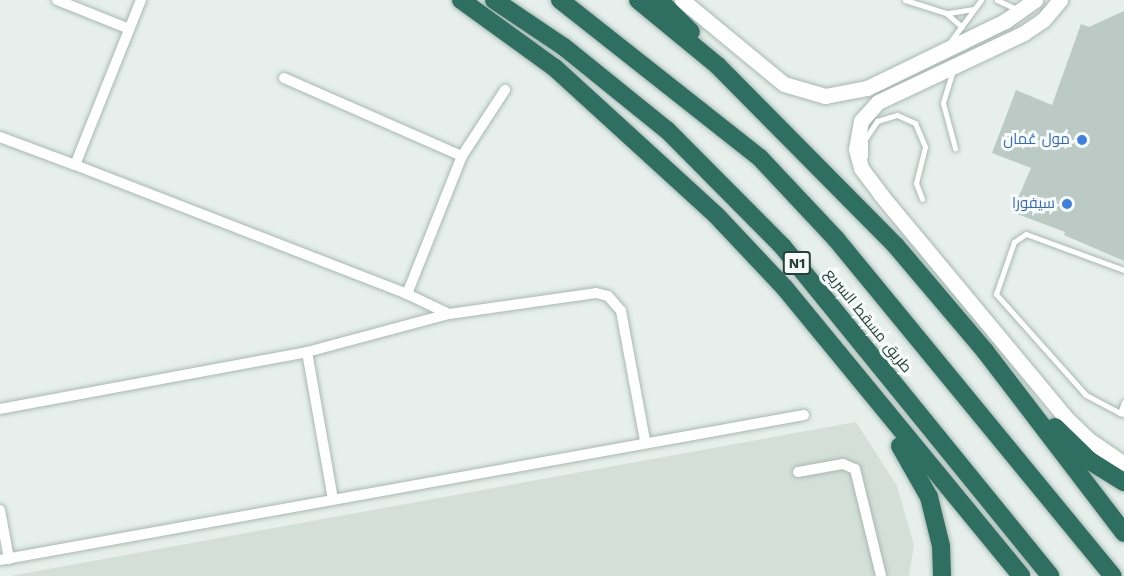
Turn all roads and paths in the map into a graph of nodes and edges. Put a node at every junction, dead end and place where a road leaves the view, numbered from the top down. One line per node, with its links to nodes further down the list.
1 (57, 0): 17 (street)
2 (141, 0): 17 (street)
3 (460, 0): 32 (highway)
4 (494, 0): 51 (highway, طريق مسقط السريع / N1)
5 (560, 0): 52 (highway, طريق مسقط السريع)
6 (638, 0): 20 (highway)
7 (659, 0): 20 (highway)
8 (681, 0): 18 (street)
9 (905, 0): 15 (lane)
10 (981, 0): 14 (lane)
11 (997, 0): 13 (lane)
12 (1060, 0): 19 (street)
13 (1029, 5): 18 (street)
14 (974, 9): 15 (lane); 16 (lane)
15 (946, 13): 16 (lane)
16 (962, 27): 18 (lane)
17 (129, 29): 26 (street)
18 (943, 50)
19 (967, 58): 24 (lane); 27 (street)
20 (718, 66): 33 (highway)
21 (284, 78): 25 (street)
22 (506, 90): 25 (street)
23 (0, 137): 26 (street)
24 (955, 148)
25 (462, 156): 30 (street)
26 (75, 165): 30 (street)
27 (881, 195): 28 (lane); 40 (street)
28 (922, 199)
29 (1124, 270): 37 (lane)
30 (407, 294): 31 (street)
31 (449, 314): 34 (street); 39 (street)
32 (817, 329): 49 (highway); 50 (highway)
33 (985, 351): 42 (highway); 45 (highway)
34 (307, 352): 36 (street); 43 (street)
35 (1124, 402): 37 (lane)
36 (0, 409)
37 (1122, 414)
38 (804, 415): 39 (street)
39 (645, 441): 43 (street)
40 (1124, 464)
41 (798, 472): 48 (street)
42 (1124, 482)
43 (333, 499): 47 (street)
44 (0, 510): 47 (street)
45 (1119, 526): 46 (highway)
46 (1124, 541)
47 (4, 560)
48 (881, 576)
49 (942, 576)
50 (1022, 576)
51 (1050, 576)
52 (1113, 576)

